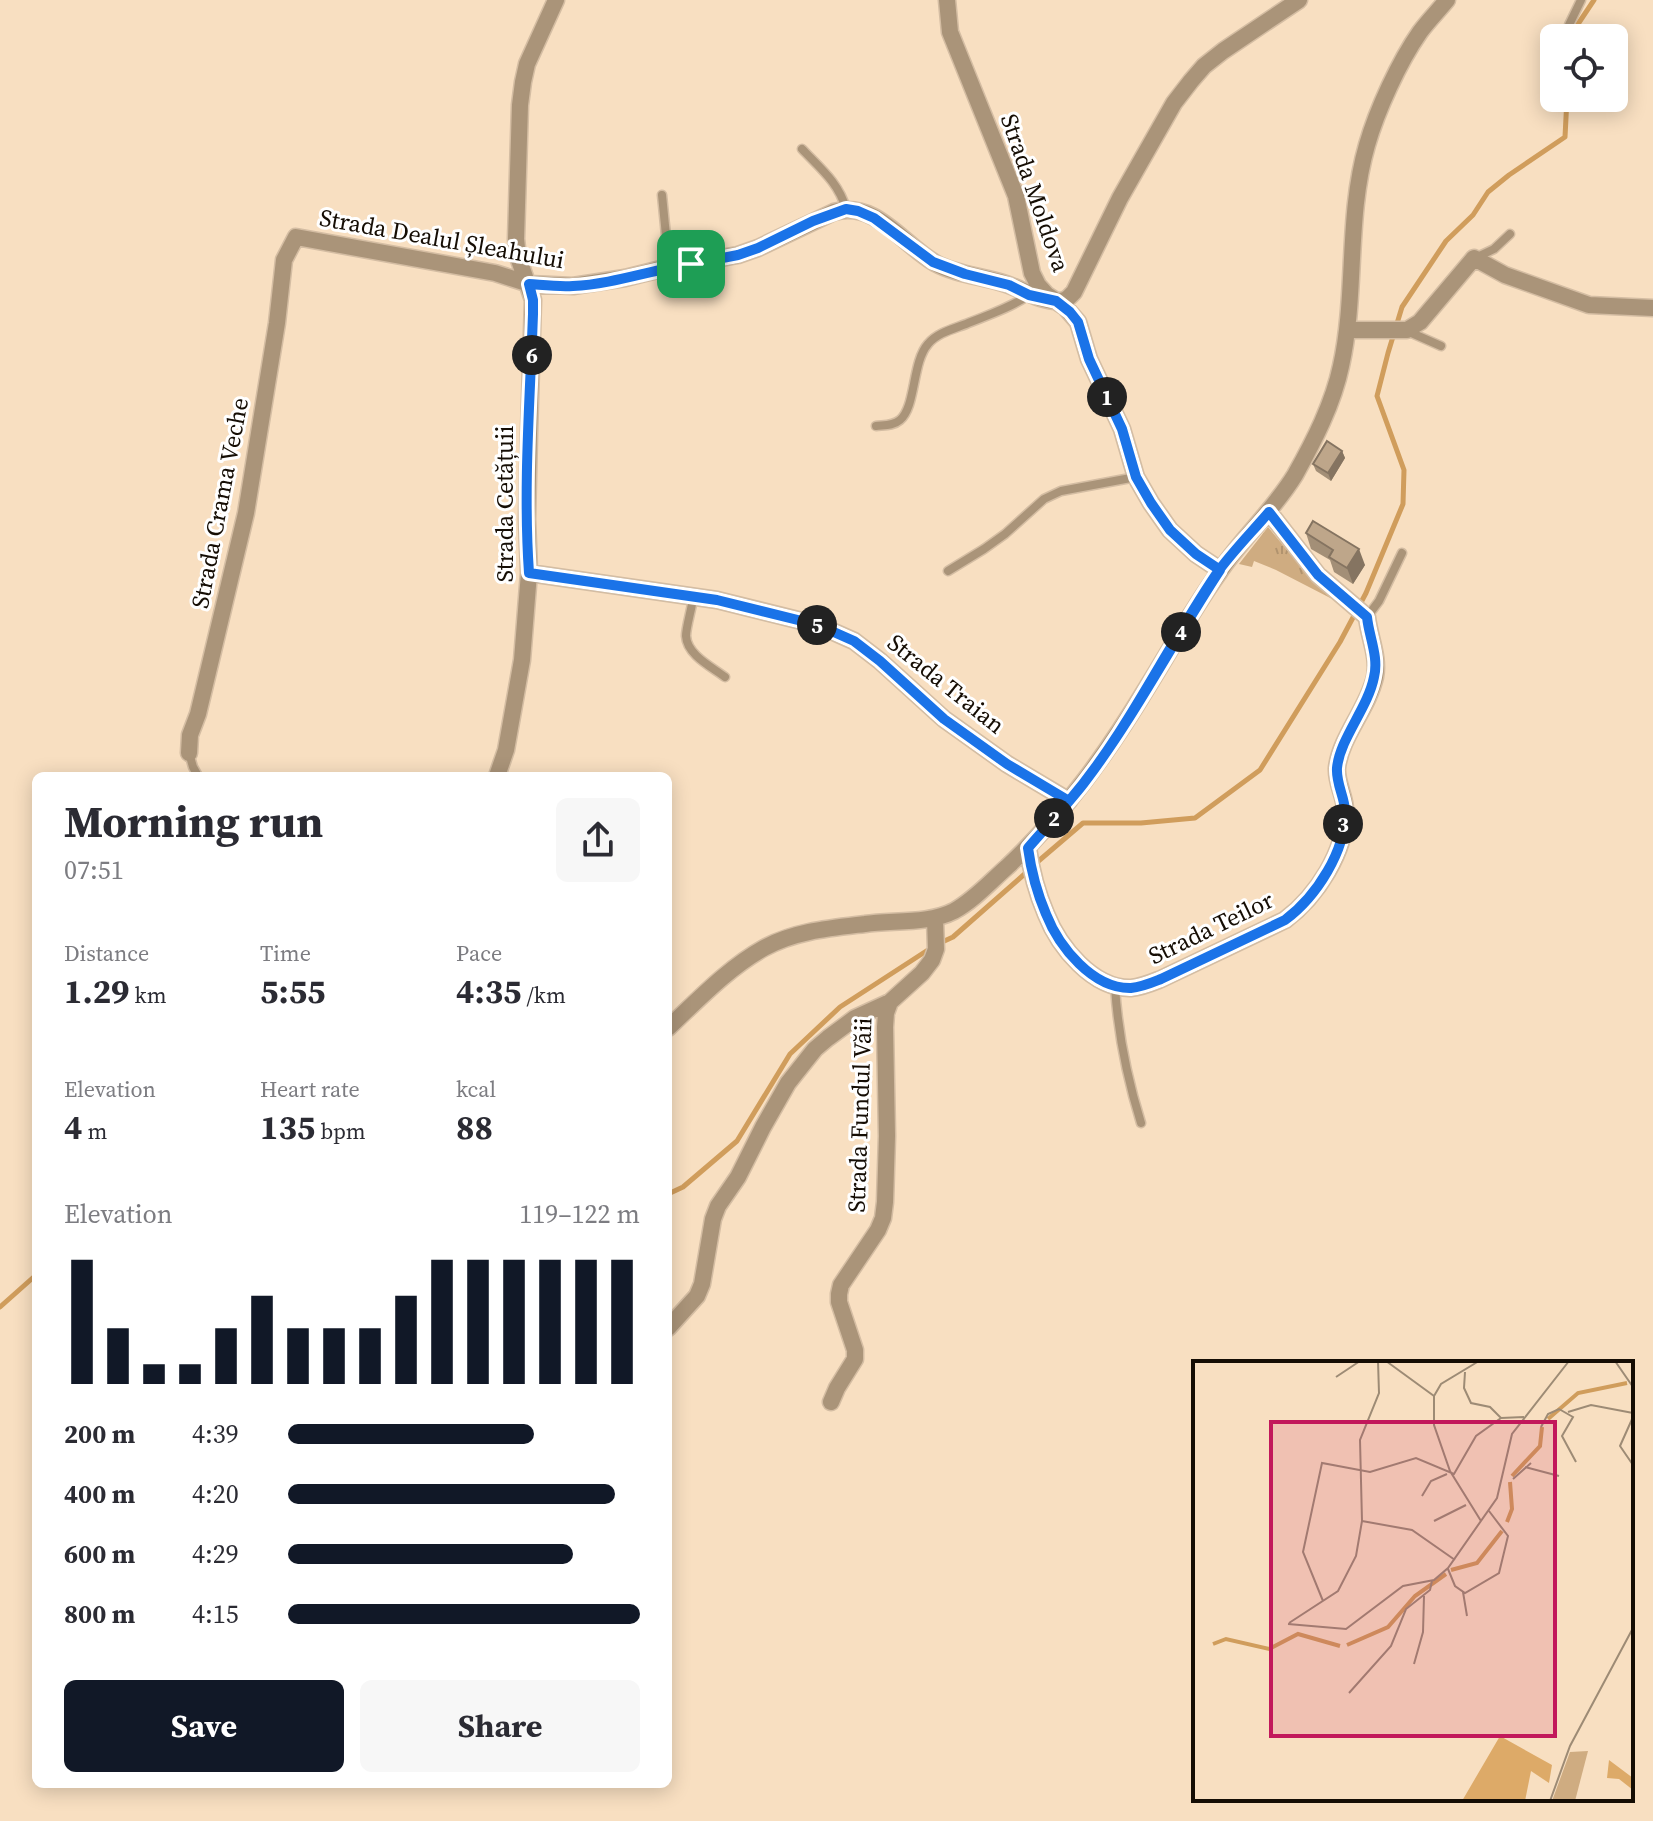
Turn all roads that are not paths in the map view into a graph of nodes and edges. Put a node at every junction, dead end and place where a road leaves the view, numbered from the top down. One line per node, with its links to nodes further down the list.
1 (556, 0): 14 (street, Strada Cetățuii)
2 (947, 0): 16 (street, Strada Moldova)
3 (1299, 0): 16 (street)
4 (1447, 0): 18 (street)
5 (1581, 0): 6 (lane)
6 (1569, 24)
7 (802, 149): 9 (lane)
8 (662, 195): 13 (lane)
9 (846, 209): 13 (street, Strada Dealul Șleahului); 15 (street)
10 (1510, 234): 12 (lane)
11 (296, 237): 14 (street, Strada Dealul Șleahului); 31 (street, Strada Crama Veche)
12 (1474, 258): 17 (street); 19 (street)
13 (669, 267): 14 (street, Strada Dealul Șleahului)
14 (529, 284): 27 (street, Strada Cetățuii)
15 (1029, 295): 16 (street); 21 (lane)
16 (1056, 301): 22 (street, Strada Moldova)
17 (1653, 308)
18 (1347, 330): 19 (street); 23 (street)
19 (1407, 330): 20 (lane)
20 (1441, 346)
21 (876, 426)
22 (1136, 477): 25 (street, Strada Moldova); 26 (lane)
23 (1269, 512): 25 (street); 29 (street)
24 (1402, 553): 29 (lane)
25 (1220, 570): 34 (street)
26 (948, 571)
27 (529, 573): 28 (street, Strada Traian); 33 (street, Strada Cetățuii)
28 (693, 598): 30 (lane); 34 (street, Strada Traian)
29 (1367, 617): 37 (street, Strada Teilor)
30 (725, 677)
31 (189, 753): 32 (lane, Strada Crama Veche)
32 (196, 772)
33 (498, 772)
34 (1069, 801): 35 (street)
35 (1030, 861): 36 (street); 37 (street)
36 (936, 934): 38 (street); 39 (street)
37 (1115, 986): 40 (lane)
38 (890, 1002): 41 (street); 42 (street, Strada Fundul Văii)
39 (672, 1021)
40 (1141, 1123)
41 (672, 1324)
42 (831, 1402)

